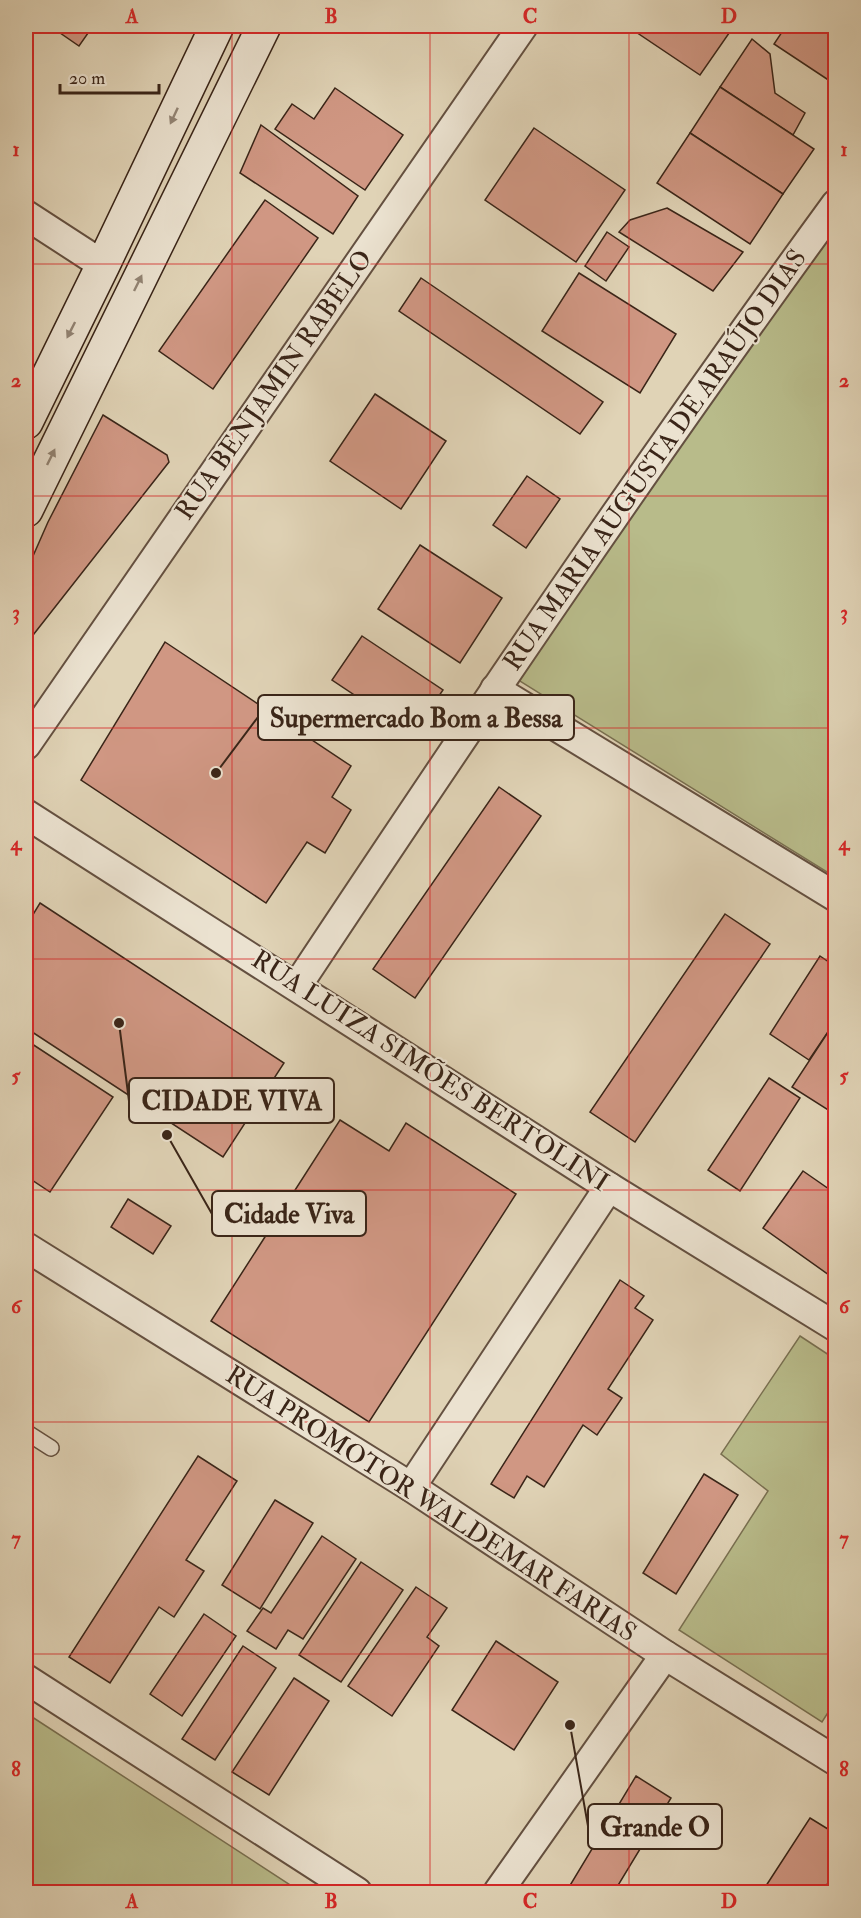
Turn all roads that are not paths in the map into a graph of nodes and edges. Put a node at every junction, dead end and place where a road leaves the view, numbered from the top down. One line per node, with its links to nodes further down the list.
1 (217, 26): 6 (main road, one-way to 6)
2 (264, 26): 8 (main road, one-way to 2)
3 (523, 26): 10 (street, RUA BENJAMIN RABELO)
4 (836, 204): 9 (street, RUA MARIA AUGUSTA DE ARAÚJO DIAS)
5 (26, 215): 6 (street)
6 (103, 265): 7 (main road, one-way to 7)
7 (26, 422)
8 (26, 510)
9 (495, 689): 12 (street); 13 (street, RUA MARIA AUGUSTA DE ARAÚJO DIAS)
10 (26, 744)
11 (26, 814): 13 (street, RUA LUIZA SIMÕES BERTOLINI)
12 (836, 897)
13 (297, 986): 14 (street, RUA LUIZA SIMÕES BERTOLINI)
14 (609, 1187): 16 (street, RUA LUIZA SIMÕES BERTOLINI); 19 (street)
15 (26, 1247): 19 (street, RUA PROMOTOR WALDEMAR FARIAS)
16 (836, 1327)
17 (26, 1432): 18 (lane)
18 (51, 1448)
19 (411, 1487): 20 (street, RUA PROMOTOR WALDEMAR FARIAS)
20 (665, 1655): 22 (street, RUA PROMOTOR WALDEMAR FARIAS); 24 (street)
21 (26, 1679): 23 (street)
22 (836, 1761)
23 (357, 1893)
24 (498, 1893)

